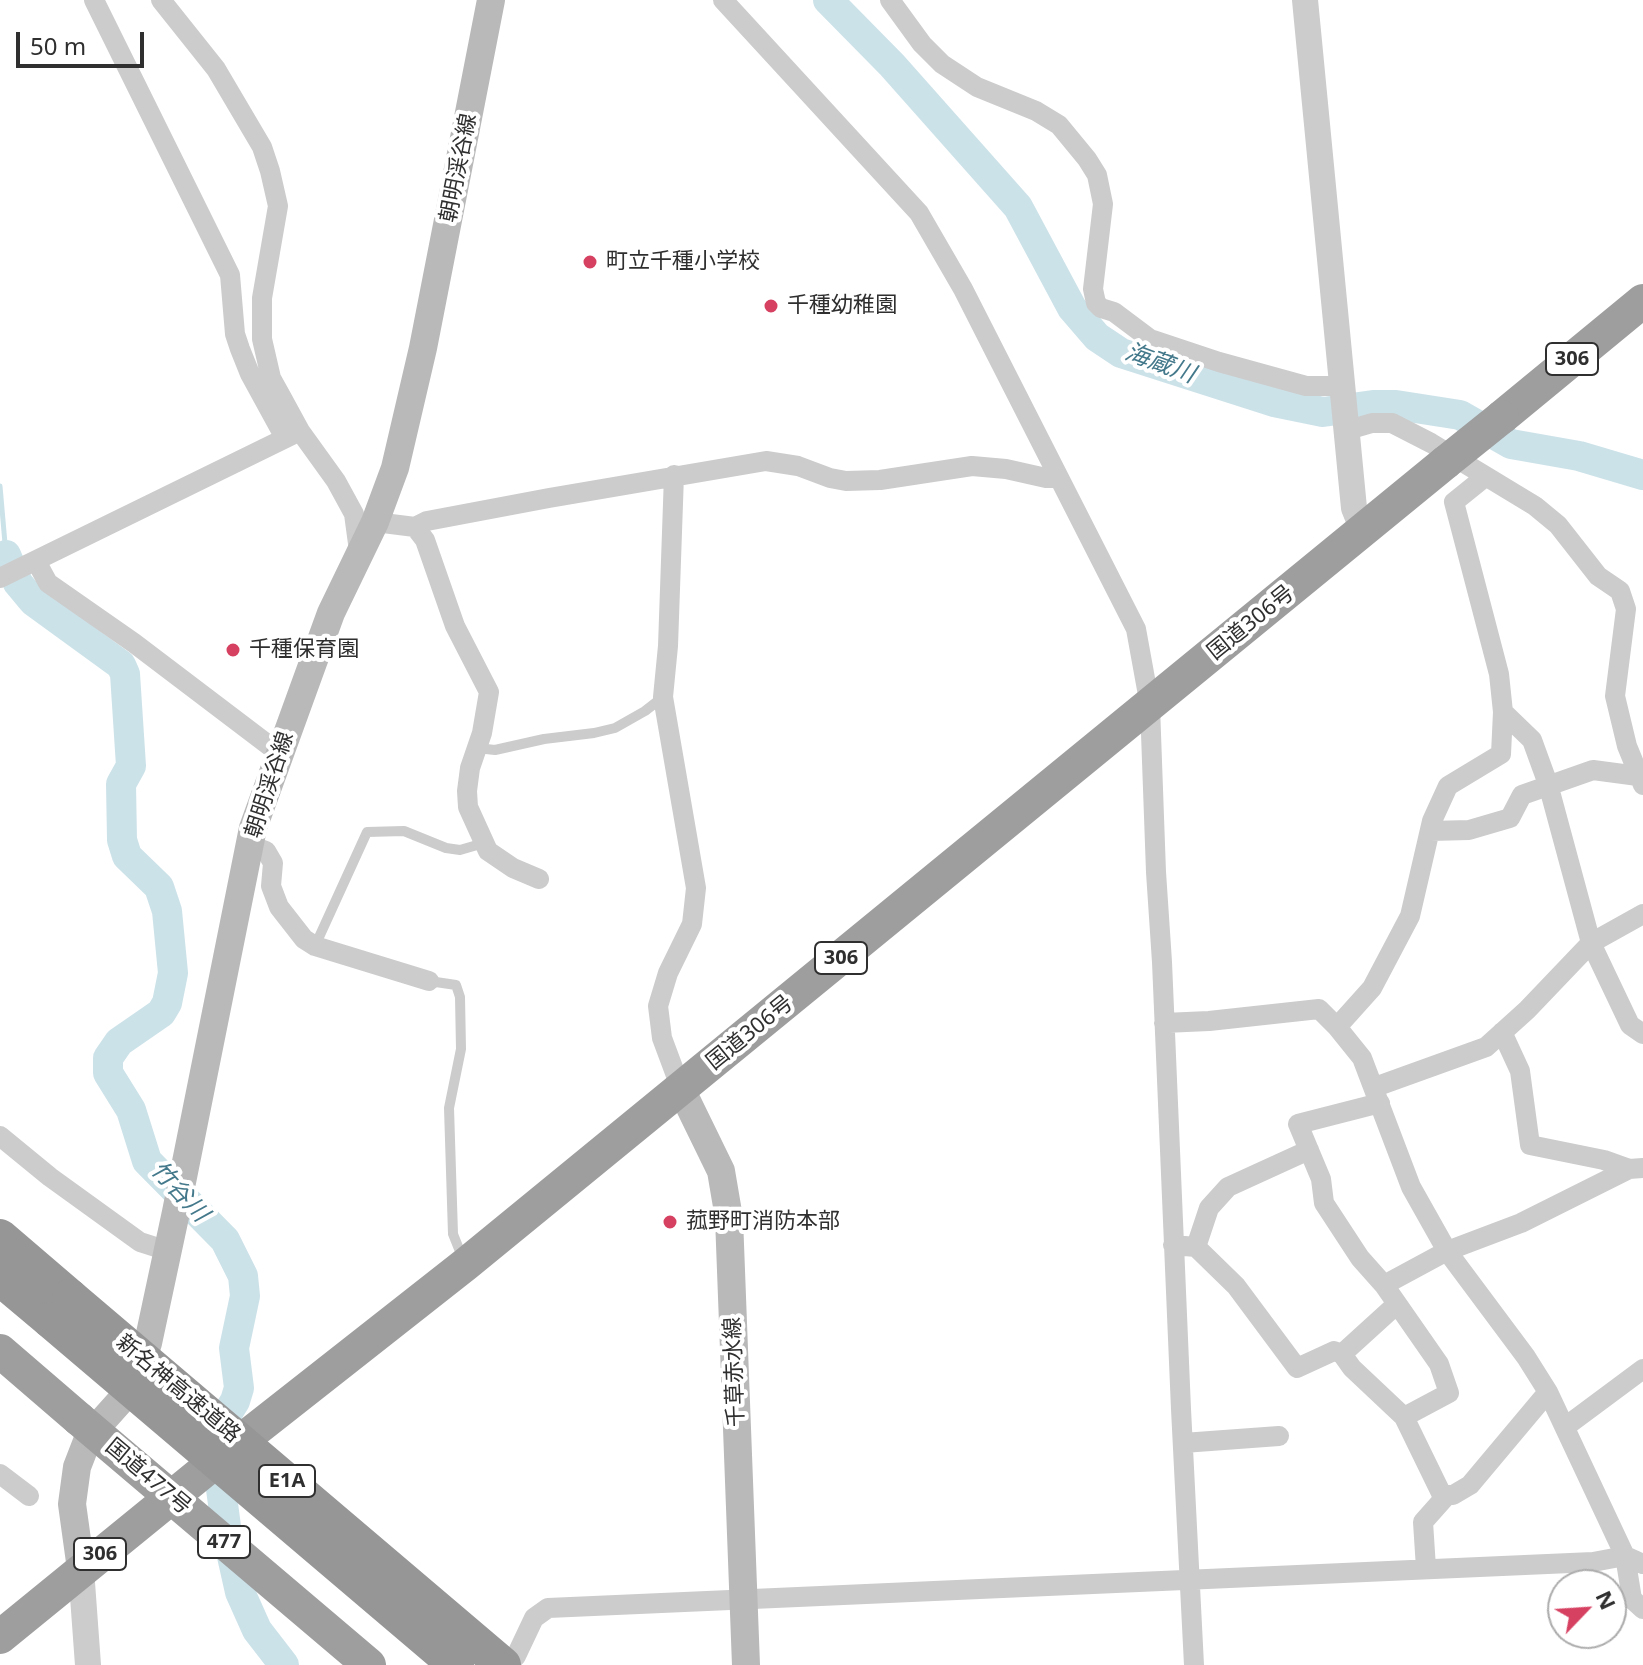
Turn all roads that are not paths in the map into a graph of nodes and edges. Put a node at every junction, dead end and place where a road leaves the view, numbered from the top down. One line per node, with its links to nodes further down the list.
1 (94, 0): 10 (street)
2 (161, 0): 10 (street)
3 (491, 0): 14 (main road, 朝明渓谷線)
4 (723, 0): 13 (street)
5 (890, 0): 8 (street)
6 (1305, 0): 8 (street)
7 (1643, 301): 16 (highway, 国道306号 / 306, bridge)
8 (1344, 389): 9 (street)
9 (1348, 427): 12 (street); 16 (street)
10 (292, 435): 17 (street); 18 (street)
11 (674, 475): 13 (street); 15 (street); 20 (street)
12 (1485, 477): 22 (street); 25 (street)
13 (1058, 478): 21 (street)
14 (375, 522): 15 (street); 17 (main road, 朝明渓谷線)
15 (415, 527): 23 (street)
16 (1363, 530): 21 (highway, 国道306号 / 306)
17 (359, 555): 24 (main road, 朝明渓谷線)
18 (35, 562): 19 (street); 24 (street)
19 (0, 578)
20 (663, 697): 23 (lane); 39 (street)
21 (1150, 706): 35 (street); 39 (highway, 国道306号 / 306)
22 (1503, 712): 26 (street); 27 (street)
23 (477, 748): 28 (street)
24 (279, 753): 29 (main road, 朝明渓谷線)
25 (1640, 780): 26 (street)
26 (1548, 784): 27 (street); 32 (street)
27 (1430, 831): 36 (street)
28 (484, 843): 30 (street); 33 (lane)
29 (250, 845): 33 (street); 47 (main road, 朝明渓谷線)
30 (539, 879)
31 (1643, 914): 32 (street)
32 (1591, 943): 37 (street); 38 (street)
33 (315, 946): 34 (street)
34 (429, 981): 49 (lane)
35 (1164, 1023): 36 (street); 45 (street)
36 (1337, 1027): 40 (street)
37 (1502, 1032): 40 (street); 43 (street)
38 (1643, 1034)
39 (681, 1089): 49 (highway, 国道306号 / 306); 69 (main road, 千草赤水線)
40 (1378, 1095): 42 (street); 48 (street)
41 (0, 1136): 47 (street)
42 (1309, 1150): 46 (street); 51 (street)
43 (1636, 1168): 48 (street)
44 (0, 1237): 53 (highway, 新名神高速道路 / E1A)
45 (1173, 1245): 46 (street); 61 (street)
46 (1196, 1247): 55 (street)
47 (168, 1251): 67 (main road, 朝明渓谷線)
48 (1447, 1251): 51 (street); 57 (street)
49 (466, 1264): 67 (highway, 国道306号 / 306)
50 (0, 1278): 53 (highway, 新名神高速道路 / E1A)
51 (1384, 1285): 52 (street)
52 (1397, 1304): 55 (street); 58 (street)
53 (60, 1308): 74 (highway, 新名神高速道路 / E1A, bridge); 75 (highway, 新名神高速道路 / E1A, bridge)
54 (0, 1351): 73 (highway, 国道477号 / 477, bridge)
55 (1342, 1354): 58 (street)
56 (1643, 1369): 59 (street)
57 (1548, 1392): 59 (street); 63 (street)
58 (1404, 1417): 63 (street)
59 (1565, 1427): 65 (street)
60 (1279, 1436): 61 (street)
61 (1183, 1443): 68 (street)
62 (0, 1474): 64 (street)
63 (1447, 1495): 66 (street)
64 (29, 1496)
65 (1634, 1560): 66 (street); 70 (street)
66 (1426, 1568): 68 (street)
67 (81, 1569): 71 (highway, 国道306号 / 306); 72 (street)
68 (1191, 1581): 69 (street); 77 (street)
69 (744, 1599): 75 (street); 76 (main road, 千草赤水線)
70 (1643, 1609)
71 (0, 1637)
72 (88, 1665)
73 (369, 1665)
74 (456, 1665)
75 (506, 1665)
76 (746, 1665)
77 (1194, 1665)

